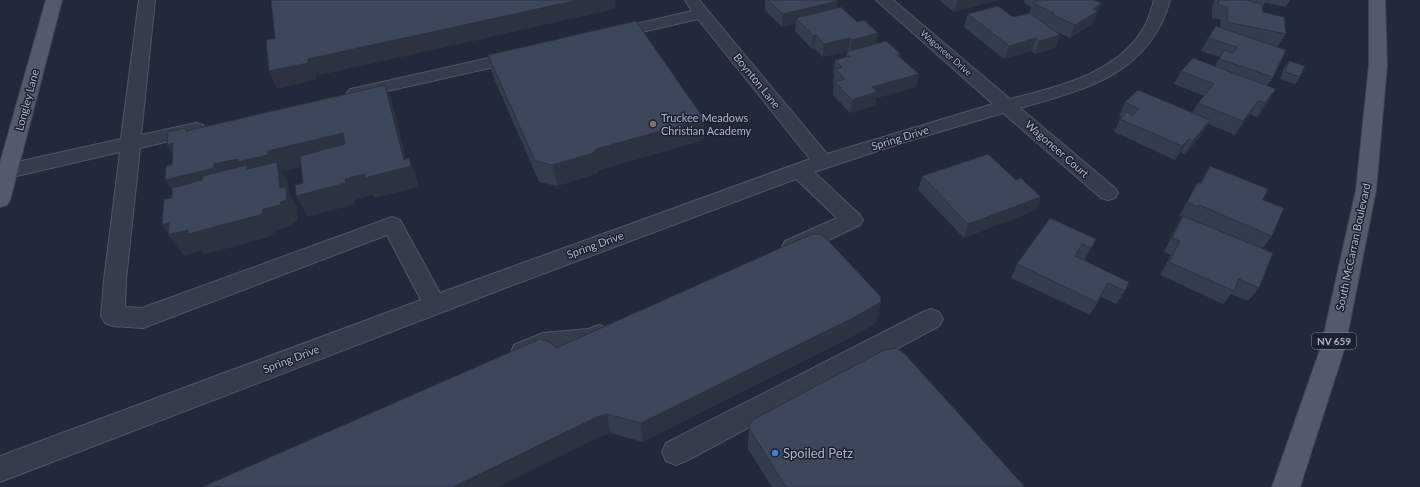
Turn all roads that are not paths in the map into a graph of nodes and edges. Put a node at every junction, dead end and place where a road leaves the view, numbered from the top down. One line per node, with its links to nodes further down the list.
1 (54, 0): 15 (main road, Longley Lane)
2 (147, 0): 12 (street)
3 (884, 0): 10 (street, Wagoneer Drive)
4 (1162, 0): 10 (street, Spring Drive)
5 (1377, 0): 25 (main road, South McCarran Boulevard / NV 659)
6 (696, 6): 7 (street); 13 (street, Boynton Lane)
7 (595, 38)
8 (535, 52): 9 (street)
9 (341, 96)
10 (1007, 106): 13 (street, Spring Drive); 16 (street, Wagoneer Court)
11 (208, 126): 12 (street)
12 (130, 144): 15 (street); 19 (street)
13 (823, 162): 14 (street, Spring Drive)
14 (799, 170): 18 (street); 19 (street, Spring Drive)
15 (8, 171): 17 (main road, Longley Lane)
16 (1108, 193)
17 (0, 200)
18 (774, 256)
19 (435, 305): 24 (street, Spring Drive)
20 (931, 319): 23 (street)
21 (618, 326): 22 (street)
22 (506, 359)
23 (676, 452)
24 (0, 469)
25 (1286, 487)

